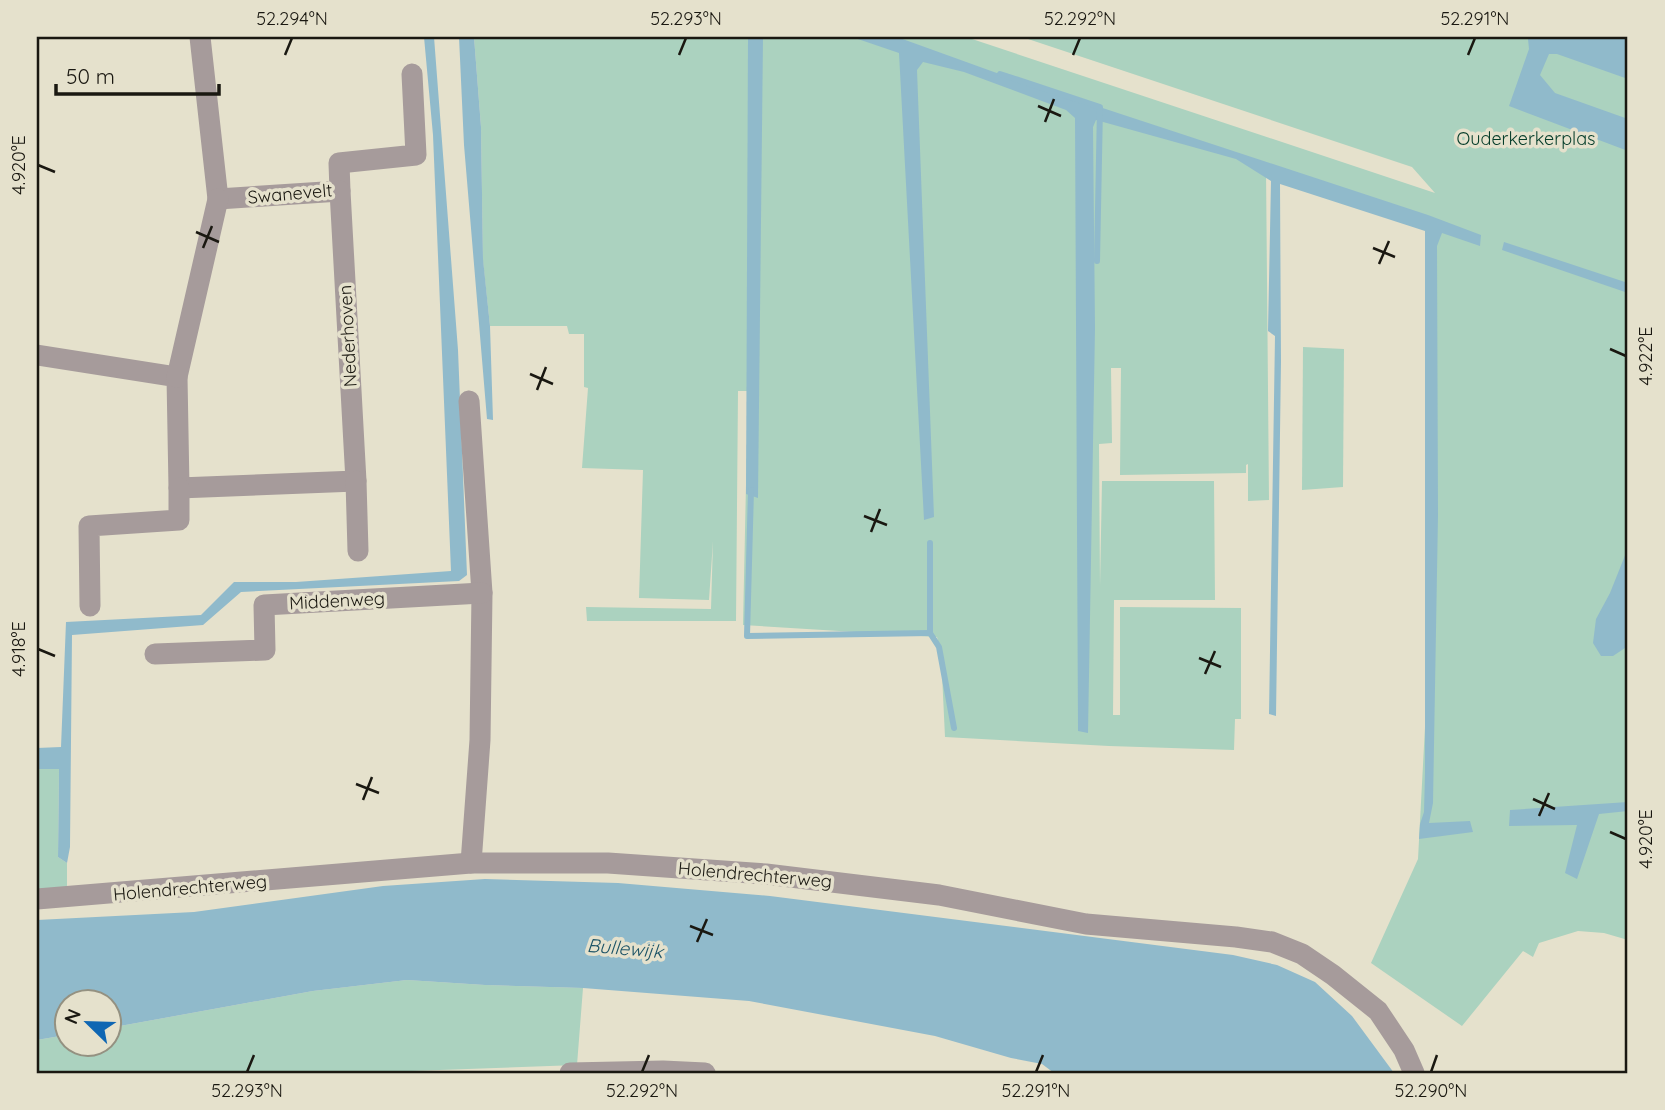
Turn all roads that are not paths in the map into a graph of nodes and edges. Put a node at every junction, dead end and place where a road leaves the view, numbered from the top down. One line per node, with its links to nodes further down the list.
1 (200, 37): 4 (street)
2 (412, 74): 3 (street, Swanevelt)
3 (340, 191): 4 (street, Swanevelt); 8 (street, Nederhoven)
4 (218, 199): 6 (street)
5 (37, 355): 6 (street)
6 (177, 377): 9 (street)
7 (469, 401): 11 (street)
8 (356, 481): 9 (street); 10 (street, Nederhoven)
9 (179, 488): 12 (street)
10 (358, 551)
11 (482, 593): 13 (street, Middenweg); 14 (street)
12 (90, 606)
13 (156, 654)
14 (471, 863): 15 (street, Holendrechterweg); 18 (street, Holendrechterweg)
15 (37, 899)
16 (570, 1073): 17 (street)
17 (705, 1073)
18 (1414, 1073)

